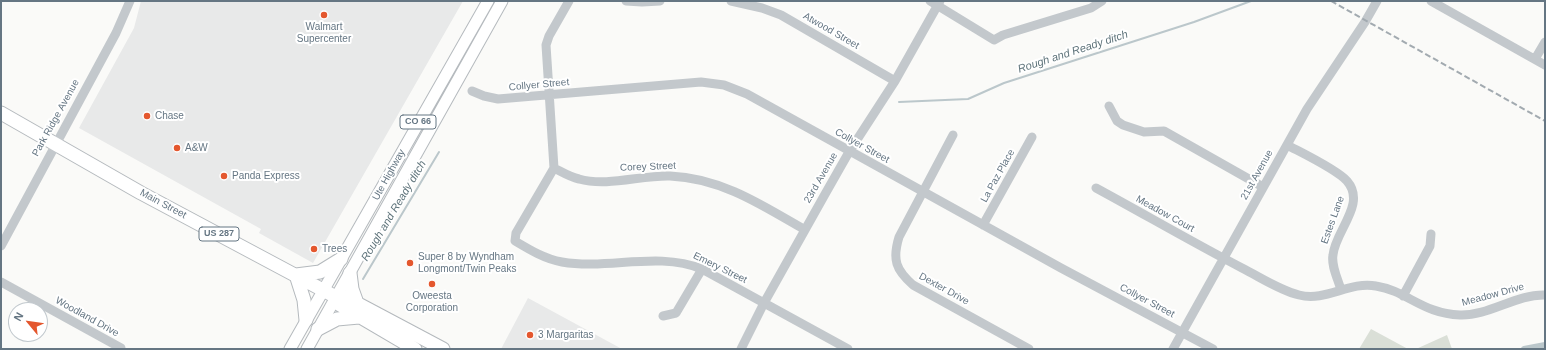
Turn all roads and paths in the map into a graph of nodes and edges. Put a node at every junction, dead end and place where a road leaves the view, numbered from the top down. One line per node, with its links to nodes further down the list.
1 (130, 1): 22 (street, Park Ridge Avenue)
2 (488, 1): 33 (main road, Ute Highway / CO 66)
3 (502, 1): 36 (main road, Ute Highway / CO 66)
4 (569, 1): 17 (street)
5 (626, 1): 6 (street)
6 (660, 1)
7 (731, 1): 15 (street, Atwood Street)
8 (1102, 1): 11 (street)
9 (1377, 1): 23 (street, 21st Avenue)
10 (1431, 1): 13 (street)
11 (935, 2): 15 (street, 23rd Avenue)
12 (1545, 42): 13 (street)
13 (1535, 59): 14 (street)
14 (1545, 65)
15 (895, 81): 24 (street, 23rd Avenue)
16 (472, 91): 17 (street, Collyer Street)
17 (550, 95): 24 (street, Collyer Street); 25 (street)
18 (1109, 106): 26 (street)
19 (1, 113): 22 (highway, US 287)
20 (953, 135): 28 (street, Dexter Drive)
21 (1032, 137): 29 (street, La Paz Place)
22 (55, 144): 32 (street, Park Ridge Avenue); 37 (highway, Main Street / US 287)
23 (1287, 145): 26 (street, 21st Avenue); 40 (street, Estes Lane)
24 (849, 152): 28 (street, Collyer Street); 30 (street, 23rd Avenue)
25 (554, 168): 30 (street, Corey Street); 35 (street, Emery Street)
26 (1264, 187): 34 (street, 21st Avenue)
27 (1096, 188): 34 (street, Meadow Court)
28 (922, 192): 29 (street, Collyer Street); 58 (street, Dexter Drive)
29 (983, 225): 50 (street, Collyer Street)
30 (805, 230): 45 (street, 23rd Avenue)
31 (1431, 234): 42 (street)
32 (1, 246)
33 (341, 259): 37 (highway); 39 (main road, Ute Highway / CO 66)
34 (1223, 259): 40 (street, Meadow Drive); 50 (street, 21st Avenue)
35 (702, 269): 45 (street, Emery Street); 46 (street)
36 (350, 273): 43 (main road, Ute Highway / CO 66); 44 (highway)
37 (296, 275): 39 (highway, Main Street / US 287); 48 (highway)
38 (1, 282): 51 (street, Woodland Drive)
39 (323, 290): 43 (highway, Main Street / US 287); 48 (main road, Ute Highway / CO 66)
40 (1341, 290): 42 (street, Meadow Drive)
41 (1545, 295): 42 (street, Meadow Drive)
42 (1403, 296)
43 (336, 297): 44 (highway, Main Street / US 287); 47 (highway, Main Street / US 287); 49 (main road, Ute Highway / CO 66)
44 (357, 303): 55 (highway, Main Street / US 287)
45 (764, 303): 56 (street, 23rd Avenue); 57 (street, Emery Street)
46 (662, 316)
47 (359, 317): 49 (highway); 54 (highway, Main Street / US 287)
48 (306, 320): 52 (main road, Ute Highway / CO 66)
49 (318, 329): 53 (main road, Ute Highway / CO 66)
50 (1182, 332): 59 (street, 21st Avenue); 60 (street, Collyer Street)
51 (121, 348)
52 (290, 349)
53 (307, 349)
54 (415, 349)
55 (443, 349)
56 (741, 349)
57 (848, 349)
58 (1029, 349)
59 (1173, 349)
60 (1212, 349)

